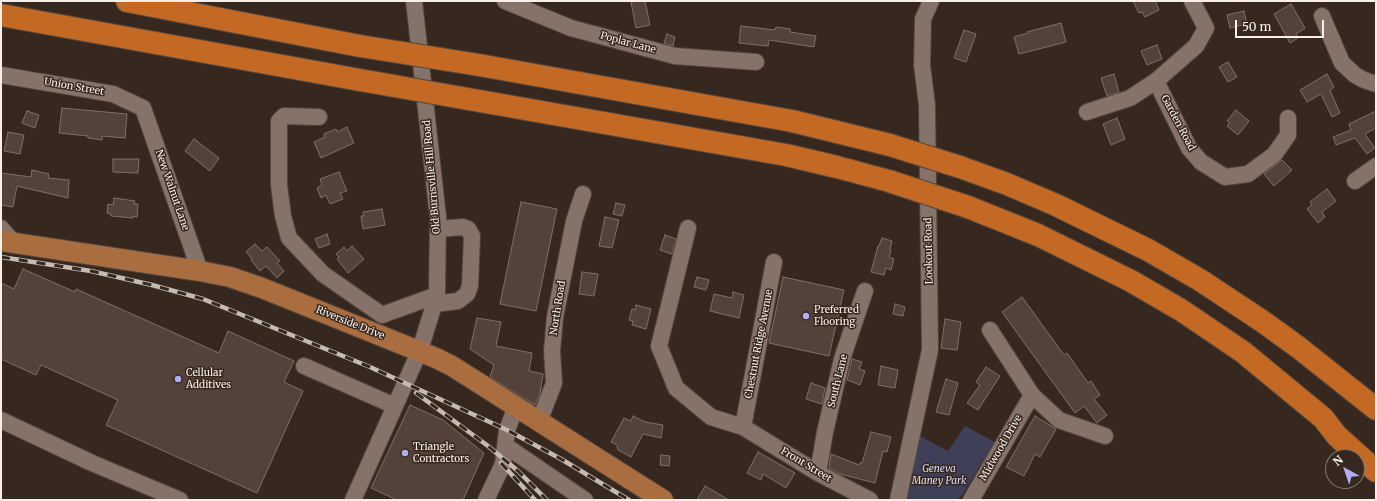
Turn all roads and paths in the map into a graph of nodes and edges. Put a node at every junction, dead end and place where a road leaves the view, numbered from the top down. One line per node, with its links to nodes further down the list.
1 (127, 1): 33 (highway, bridge)
2 (414, 1): 21 (street, Old Burnsville Hill Road)
3 (505, 1): 8 (street, Poplar Lane)
4 (931, 1): 49 (street, Lookout Road)
5 (1192, 1): 10 (street)
6 (1, 15): 34 (highway, bridge)
7 (1322, 16): 11 (street)
8 (756, 62)
9 (1, 74): 12 (street, Union Street)
10 (1156, 81): 13 (street); 15 (street, Garden Road)
11 (1376, 84)
12 (144, 108): 24 (street, New Walnut Lane)
13 (1087, 112)
14 (319, 117): 26 (street)
15 (1288, 118)
16 (1376, 166): 17 (street)
17 (1354, 181)
18 (583, 194): 36 (street, North Road)
19 (1, 228): 22 (street)
20 (688, 228): 37 (street)
21 (438, 229): 26 (street, Old Burnsville Hill Road); 26 (street)
22 (8, 242): 24 (main road, Riverside Drive)
23 (774, 262): 37 (street, Chestnut Ridge Avenue)
24 (200, 271): 28 (main road, Riverside Drive)
25 (865, 291): 42 (street, South Lane)
26 (436, 300): 28 (street, Old Burnsville Hill Road)
27 (990, 330): 30 (street)
28 (420, 350): 31 (street, Old Burnsville Hill Road); 32 (main road, Riverside Drive)
29 (304, 366): 31 (street)
30 (1032, 395): 38 (street); 50 (street, Midwood Drive)
31 (395, 406): 44 (street, Old Burnsville Hill Road)
32 (516, 407): 36 (main road, Riverside Drive); 39 (street)
33 (1376, 409)
34 (1324, 418): 40 (highway); 41 (highway)
35 (1, 420): 43 (street)
36 (539, 422): 47 (main road, Riverside Drive)
37 (743, 427): 42 (street, Front Street)
38 (1104, 436)
39 (506, 446): 45 (street); 46 (street)
40 (1376, 454)
41 (1376, 471)
42 (818, 473): 48 (street, Front Street)
43 (180, 500)
44 (353, 500)
45 (486, 500)
46 (585, 500)
47 (664, 500)
48 (870, 500)
49 (898, 500)
50 (971, 500)

